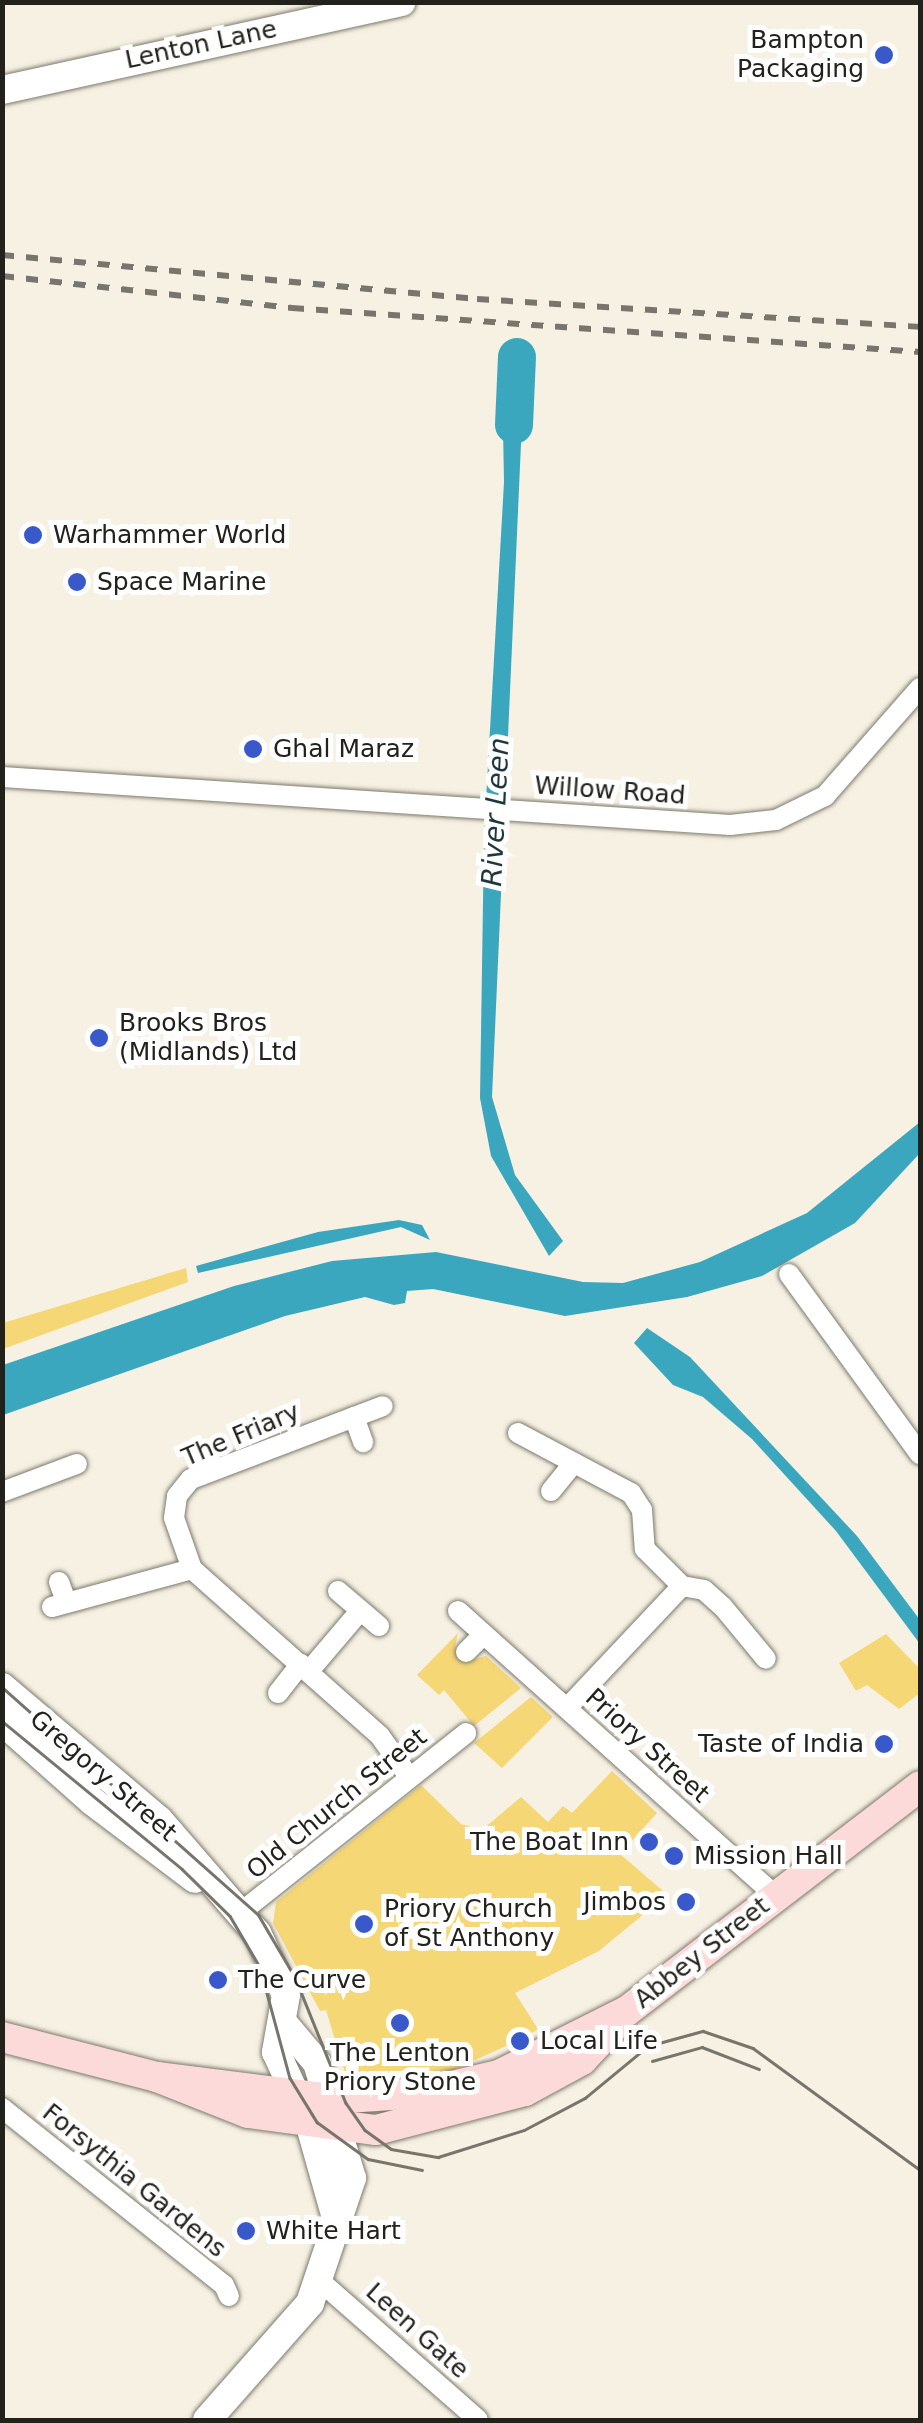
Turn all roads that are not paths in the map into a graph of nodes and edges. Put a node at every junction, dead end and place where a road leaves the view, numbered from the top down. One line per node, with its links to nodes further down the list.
1 (400, 2): 2 (street, Lenton Lane)
2 (2, 90)
3 (920, 688): 4 (street, Willow Road)
4 (2, 777)
5 (789, 1274): 10 (street)
6 (383, 1406): 7 (street, The Friary)
7 (354, 1417): 9 (street); 15 (street, The Friary)
8 (518, 1433): 11 (street)
9 (363, 1442)
10 (920, 1454)
11 (574, 1462): 13 (street); 16 (street)
12 (77, 1464): 14 (street)
13 (550, 1491)
14 (2, 1492)
15 (192, 1568): 18 (street); 25 (street)
16 (682, 1586): 24 (street); 28 (street)
17 (338, 1592): 19 (street)
18 (59, 1597)
19 (360, 1610): 21 (street); 25 (street)
20 (458, 1610): 22 (street, Priory Street)
21 (378, 1626)
22 (484, 1634): 23 (street); 28 (street, Priory Street)
23 (466, 1652)
24 (766, 1659)
25 (305, 1668): 27 (street); 31 (street)
26 (2, 1687): 34 (street, Gregory Street)
27 (278, 1693)
28 (567, 1708): 33 (street, Priory Street)
29 (2, 1721): 34 (street, Gregory Street)
30 (466, 1734): 31 (street, Old Church Street)
31 (409, 1777): 34 (street, Old Church Street)
32 (920, 1786): 33 (main road, Abbey Street)
33 (776, 1896): 35 (main road, Abbey Street)
34 (240, 1913): 36 (street, Gregory Street)
35 (626, 2011): 40 (main road, Abbey Street); 42 (main road, Abbey Street)
36 (284, 2025): 39 (street, Gregory Street); 40 (street, Gregory Street)
37 (2, 2036): 38 (main road)
38 (157, 2077): 39 (main road, Abbey Street); 42 (main road, Abbey Street)
39 (291, 2094): 40 (main road, Abbey Street); 42 (street, Gregory Street)
40 (331, 2099): 42 (street, Gregory Street)
41 (2, 2108): 44 (street, Forsythia Gardens)
42 (324, 2128): 43 (street, Gregory Street)
43 (320, 2281): 45 (street, Gregory Street); 46 (street, Leen Gate)
44 (228, 2296)
45 (207, 2420)
46 (478, 2420)

